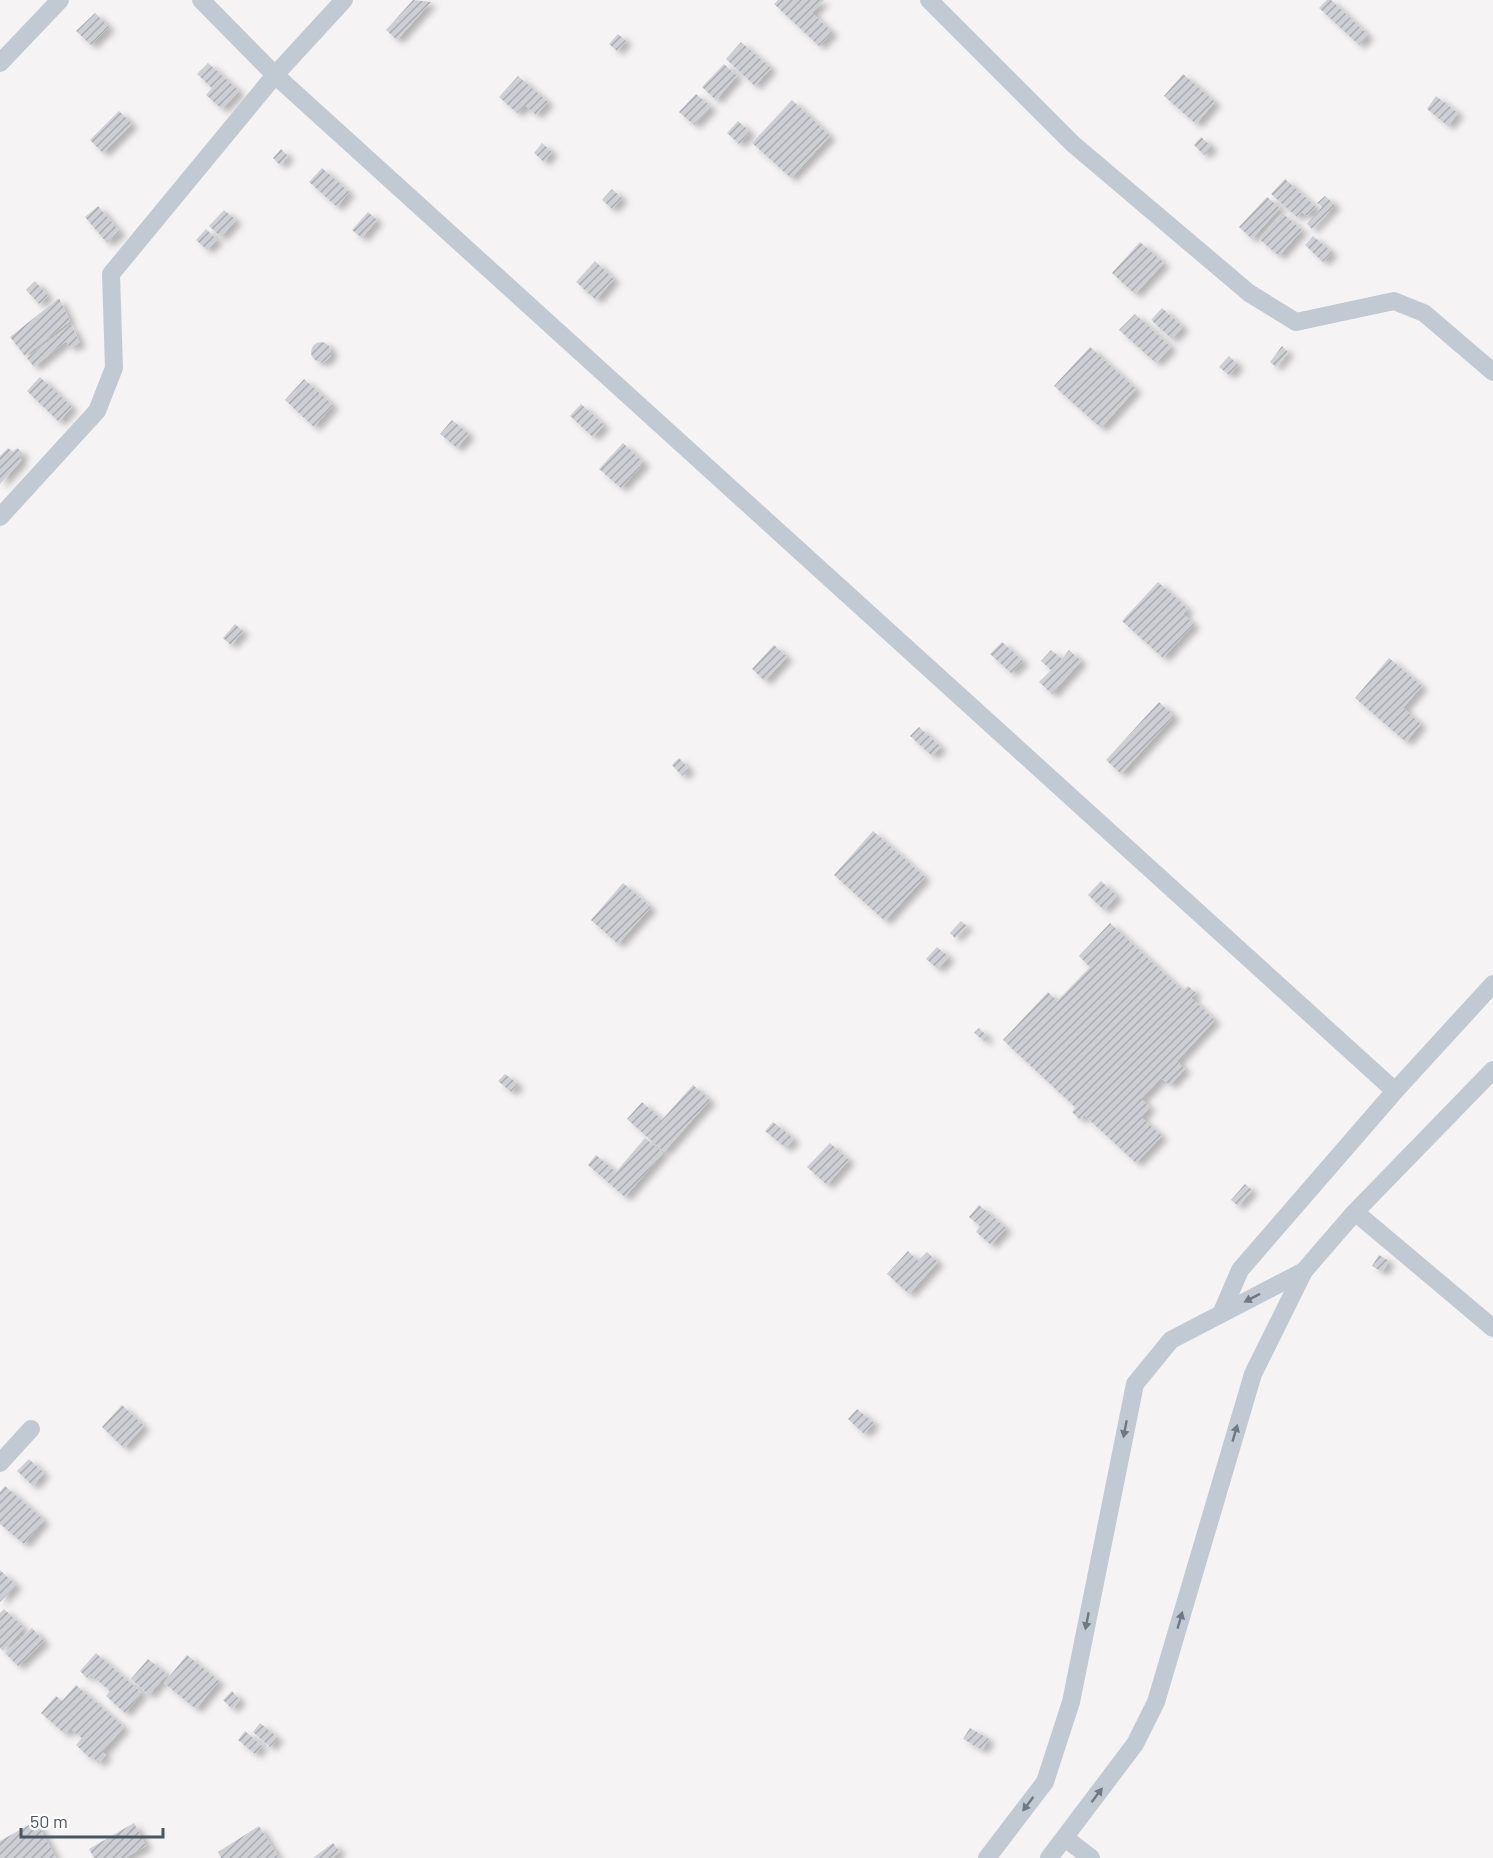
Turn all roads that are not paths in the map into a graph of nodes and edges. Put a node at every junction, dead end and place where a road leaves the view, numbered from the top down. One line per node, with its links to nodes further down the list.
1 (60, 0): 5 (street)
2 (201, 0): 6 (street)
3 (344, 0): 6 (street)
4 (929, 0): 7 (street)
5 (0, 63)
6 (275, 75): 8 (street); 11 (street)
7 (1493, 372)
8 (0, 517)
9 (1493, 984): 11 (street)
10 (1493, 1070): 12 (street)
11 (1395, 1091): 14 (street)
12 (1355, 1212): 13 (street); 15 (street)
13 (1304, 1271): 14 (street, one-way to 14); 18 (street, one-way to 13)
14 (1221, 1314): 19 (street, one-way to 19)
15 (1493, 1328)
16 (30, 1429): 17 (street)
17 (0, 1463)
18 (1065, 1838): 20 (street); 21 (street)
19 (987, 1858)
20 (1049, 1858)
21 (1091, 1858)

